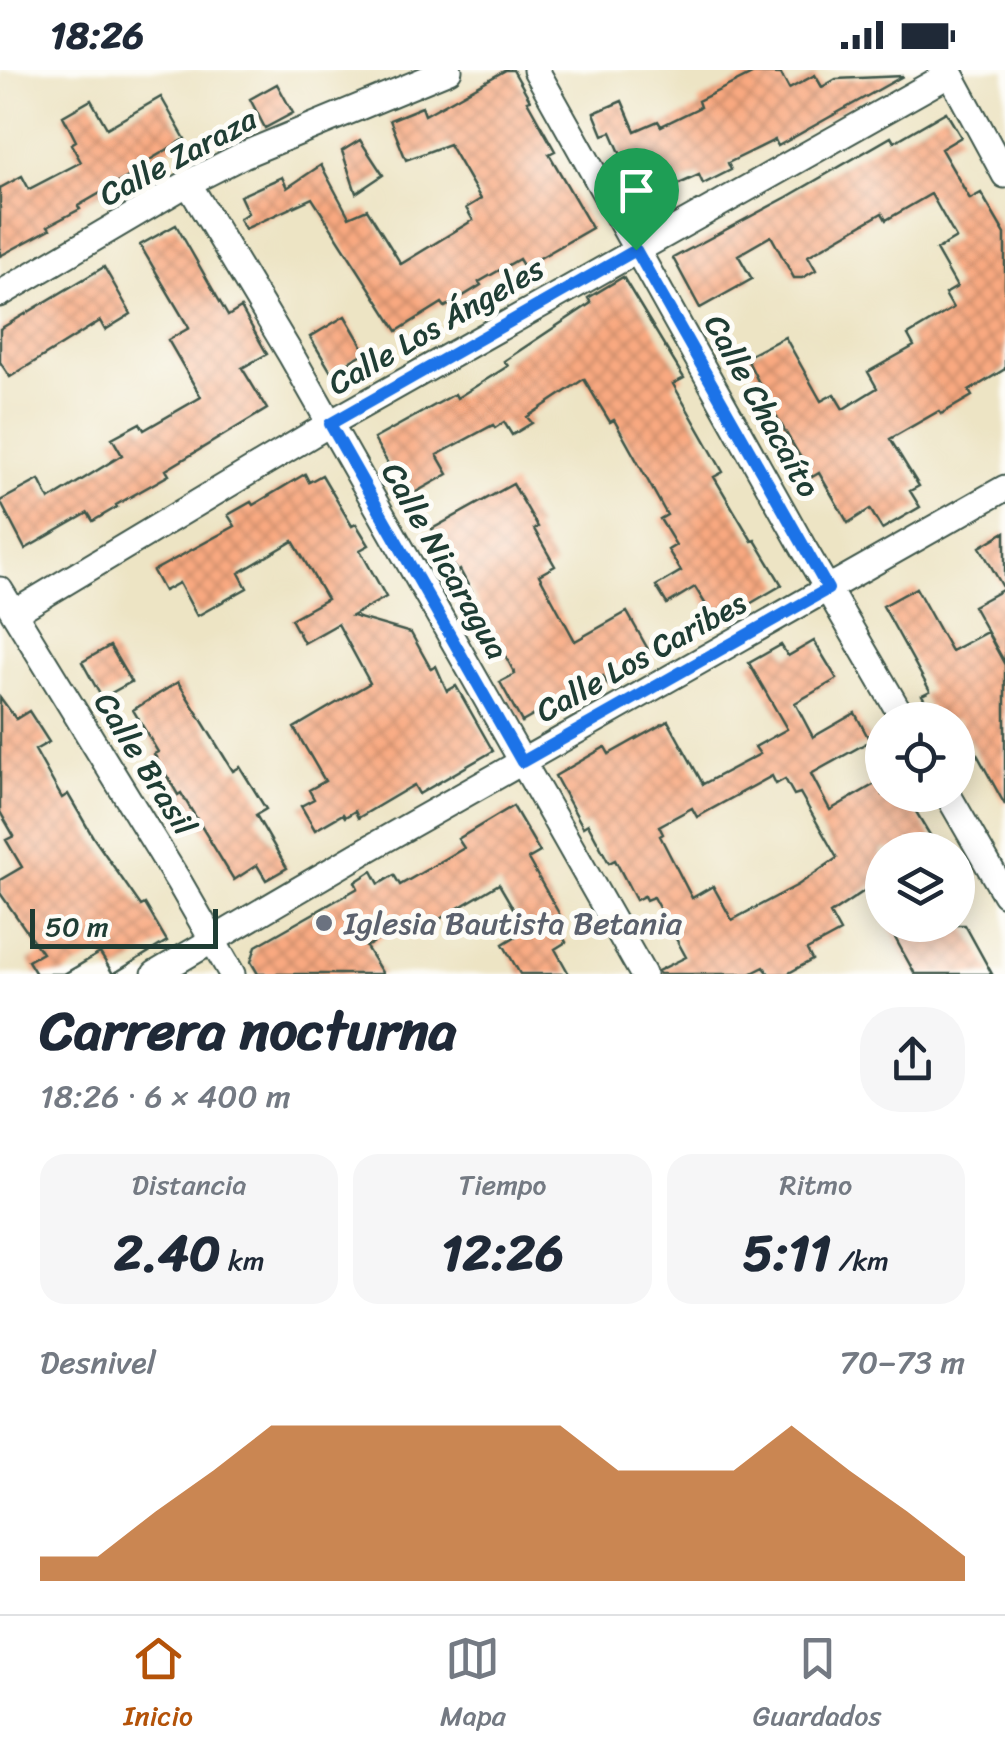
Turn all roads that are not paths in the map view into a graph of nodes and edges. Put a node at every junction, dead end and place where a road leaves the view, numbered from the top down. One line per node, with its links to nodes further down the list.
1 (448, 70): 5 (street, Calle Zaraza)
2 (536, 70): 6 (street, Calle Chacaíto)
3 (948, 72): 4 (street); 6 (street, Calle Los Ángeles)
4 (1005, 175)
5 (188, 183): 7 (street, Calle Zaraza); 8 (street, Calle Nicaragua)
6 (636, 250): 8 (street, Calle Los Ángeles); 10 (street, Calle Chacaíto)
7 (0, 294)
8 (330, 424): 12 (street, Calle Los Ángeles); 14 (street, Calle Nicaragua)
9 (1005, 488): 10 (street, Calle Los Caribes)
10 (828, 589): 13 (street, Calle Chacaíto); 14 (street, Calle Los Caribes)
11 (0, 590): 12 (street, Calle Brasil)
12 (14, 614): 17 (street, Calle Brasil)
13 (894, 702)
14 (522, 762): 17 (street, Calle Los Caribes); 20 (street, Calle Nicaragua)
15 (958, 812): 16 (street)
16 (1005, 894)
17 (213, 940): 18 (street, Calle Los Caribes); 19 (street, Calle Brasil)
18 (155, 974)
19 (232, 974)
20 (643, 974)

